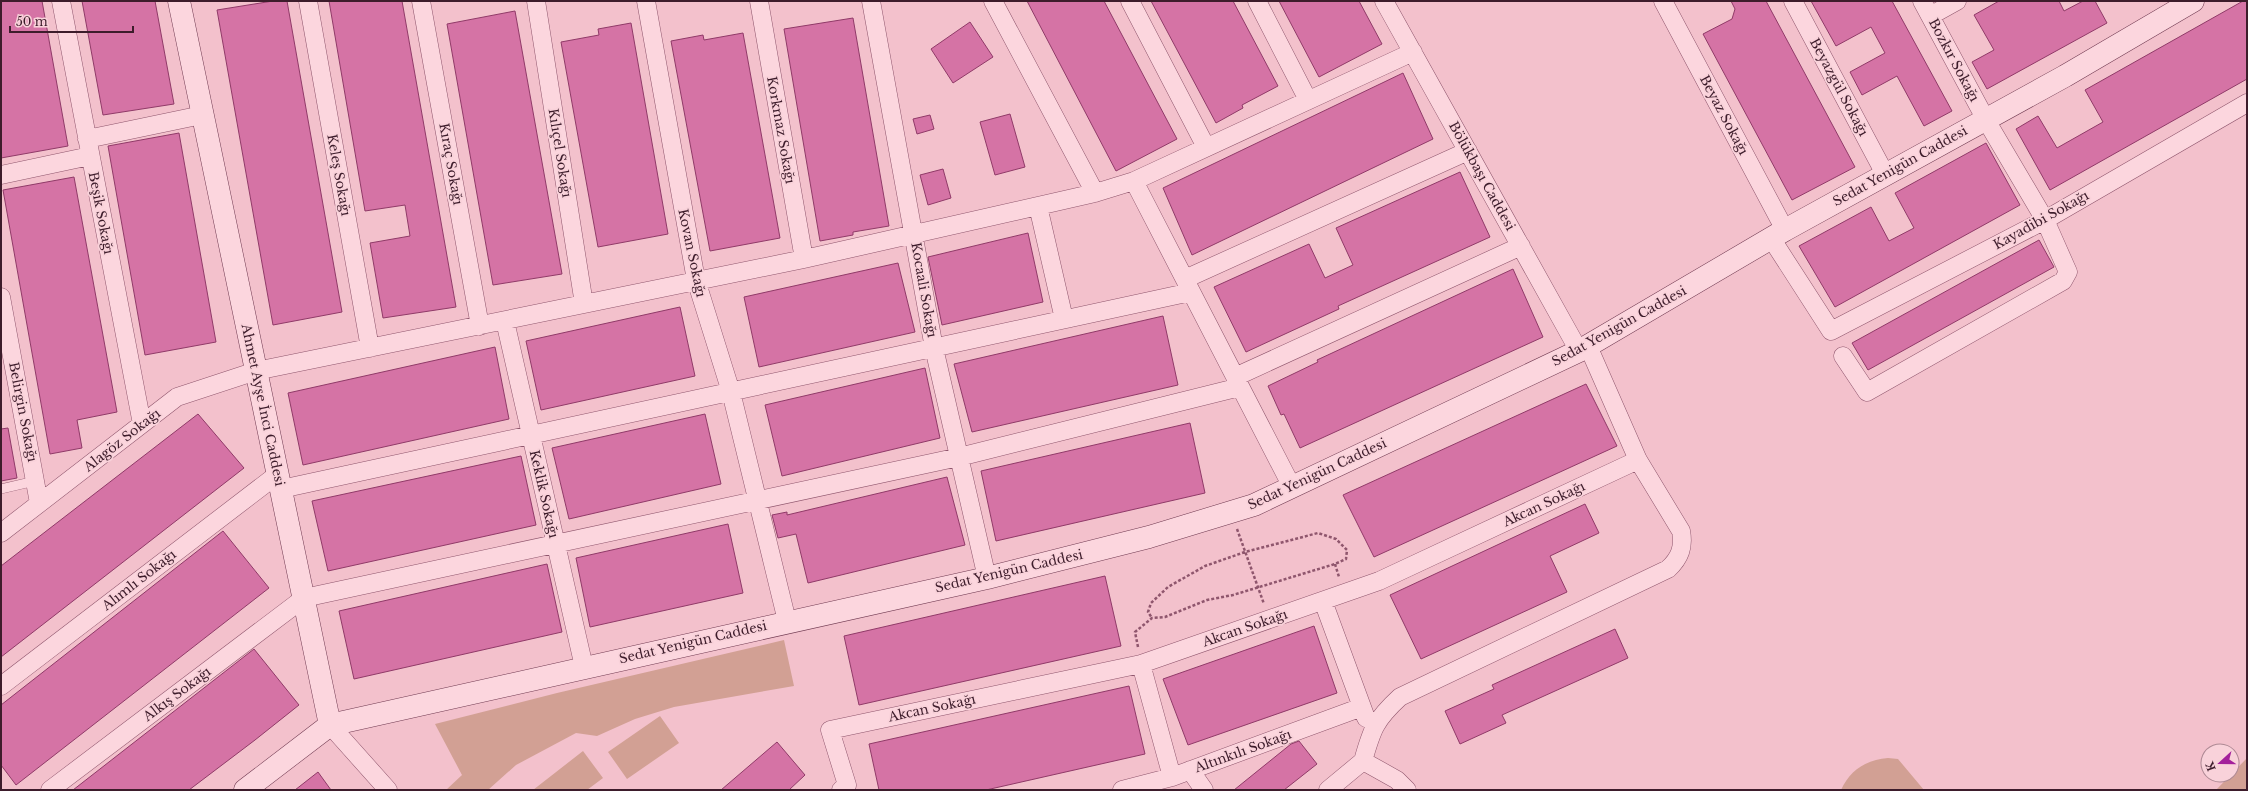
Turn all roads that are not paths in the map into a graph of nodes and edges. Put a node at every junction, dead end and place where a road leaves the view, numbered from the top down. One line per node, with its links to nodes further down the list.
1 (61, 1): 24 (street, Beşik Sokağı)
2 (179, 1): 21 (street, Ahmet Ayşe İnci Caddesi)
3 (308, 1): 44 (street, Keleş Sokağı)
4 (421, 1): 42 (street, Kıraç Sokağı)
5 (536, 1): 39 (street, Kılıçel Sokağı)
6 (646, 1): 36 (street, Kovan Sokağı)
7 (759, 1): 35 (street, Korkmaz Sokağı)
8 (871, 1): 32 (street, Kocaali Sokağı)
9 (993, 1): 29 (street)
10 (1130, 1): 23 (street)
11 (1258, 1): 19 (street)
12 (1384, 1): 18 (street, Bölükbaşı Caddesi)
13 (1663, 1): 33 (street, Beyaz Sokağı)
14 (1793, 1): 26 (street, Beyazgül Sokağı)
15 (1957, 1): 17 (street)
16 (2193, 1): 22 (street, Sedat Yenigün Caddesi)
17 (1926, 8): 22 (street, Bozkır Sokağı)
18 (1413, 52): 19 (street, Alagöz Sokağı); 25 (street, Bölükbaşı Caddesi)
19 (1308, 100): 23 (street, Alagöz Sokağı)
20 (2247, 103): 31 (street, Kayadibi Sokağı)
21 (202, 114): 24 (street); 48 (street, Ahmet Ayşe İnci Caddesi)
22 (1986, 120): 26 (street, Sedat Yenigün Caddesi); 31 (street, Bozkır Sokağı)
23 (1206, 147): 28 (street, Alagöz Sokağı)
24 (89, 148): 27 (street); 51 (street, Beşik Sokağı)
25 (1468, 151): 34 (street, Bölükbaşı Caddesi); 37 (street)
26 (1884, 174): 33 (street, Sedat Yenigün Caddesi)
27 (1, 176)
28 (1134, 181): 29 (street, Alagöz Sokağı); 37 (street)
29 (1095, 193): 30 (street, Alagöz Sokağı)
30 (1038, 206): 32 (street, Alagöz Sokağı); 40 (street)
31 (2045, 220): 43 (street, Kayadibi Sokağı); 47 (street, Bozkır Sokağı)
32 (914, 234): 35 (street, Alagöz Sokağı); 45 (street, Kocaali Sokağı)
33 (1778, 234): 43 (street, Beyaz Sokağı); 46 (street, Sedat Yenigün Caddesi)
34 (1521, 246): 46 (street, Bölükbaşı Caddesi); 49 (street)
35 (804, 259): 36 (street, Alagöz Sokağı)
36 (696, 280): 39 (street, Alagöz Sokağı); 50 (street, Kovan Sokağı)
37 (1188, 285): 40 (street); 49 (street)
38 (1, 297): 55 (street, Belirgin Sokağı)
39 (584, 304): 41 (street, Alagöz Sokağı)
40 (1064, 319): 45 (street)
41 (505, 321): 42 (street, Alagöz Sokağı); 52 (street, Keklik Sokağı)
42 (480, 326): 44 (street, Alagöz Sokağı)
43 (1831, 331)
44 (370, 348): 48 (street, Alagöz Sokağı)
45 (934, 348): 50 (street); 53 (street, Kocaali Sokağı)
46 (1584, 348): 54 (street, Bölükbaşı Caddesi); 57 (street, Sedat Yenigün Caddesi)
47 (1843, 356)
48 (256, 371): 51 (street, Alagöz Sokağı); 56 (street, Ahmet Ayşe İnci Caddesi)
49 (1238, 382): 53 (street); 57 (street)
50 (731, 392): 52 (street); 59 (street, Kovan Sokağı)
51 (142, 424): 60 (street, Alagöz Sokağı)
52 (531, 434): 56 (street); 62 (street, Keklik Sokağı)
53 (959, 457): 59 (street); 63 (street, Kocaali Sokağı)
54 (1638, 460): 65 (street, Akcan Sokağı); 72 (street, Bölükbaşı Caddesi)
55 (35, 481): 58 (lane); 60 (street, Belirgin Sokağı)
56 (279, 481): 64 (street, Ahmet Ayşe İnci Caddesi); 69 (street, Alımlı Sokağı)
57 (1292, 487): 63 (street, Sedat Yenigün Caddesi)
58 (1, 489)
59 (758, 500): 62 (street); 66 (street, Kovan Sokağı)
60 (39, 503): 61 (street, Alagöz Sokağı)
61 (1, 533)
62 (556, 544): 64 (street); 68 (street, Keklik Sokağı)
63 (987, 578): 66 (street, Sedat Yenigün Caddesi)
64 (304, 598): 71 (street, Ahmet Ayşe İnci Caddesi); 76 (street, Alkış Sokağı)
65 (1323, 601): 67 (street, Akcan Sokağı); 70 (street)
66 (787, 621): 68 (street, Sedat Yenigün Caddesi)
67 (1141, 664): 75 (street); 79 (street, Akcan Sokağı)
68 (584, 667): 71 (street, Sedat Yenigün Caddesi)
69 (1, 686)
70 (1362, 707): 72 (street); 74 (street, Altınkılı Sokağı)
71 (330, 724): 77 (street); 78 (street, Ahmet Ayşe İnci Caddesi)
72 (1371, 732): 73 (street, Bölükbaşı Caddesi)
73 (1363, 761): 82 (street); 83 (street)
74 (1190, 770): 75 (street, Altınkılı Sokağı); 81 (street)
75 (1172, 777): 80 (street, Altınkılı Sokağı)
76 (50, 790)
77 (245, 790)
78 (388, 790)
79 (841, 790)
80 (1122, 790)
81 (1204, 790)
82 (1328, 790)
83 (1407, 790)

